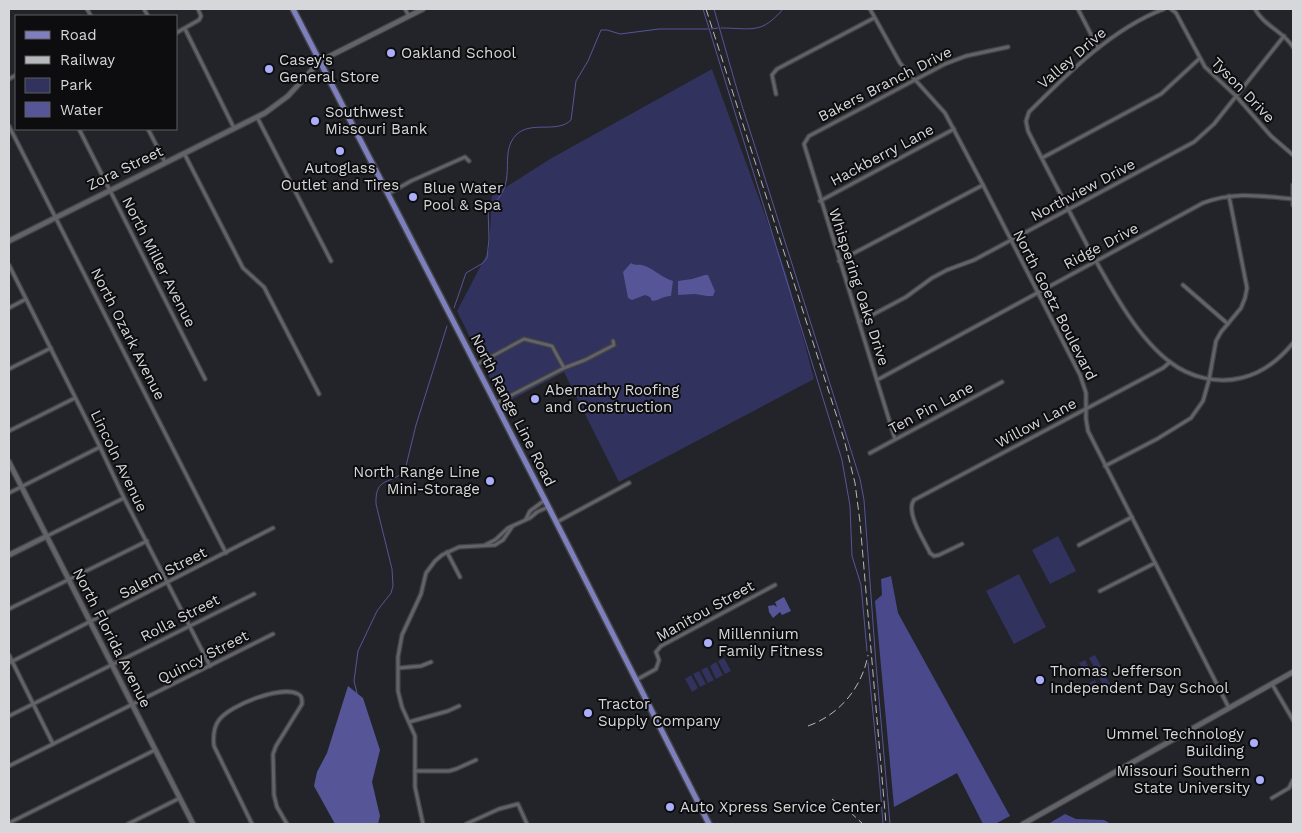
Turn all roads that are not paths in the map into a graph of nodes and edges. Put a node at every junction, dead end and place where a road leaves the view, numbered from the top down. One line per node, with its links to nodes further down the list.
1 (198, 9): 12 (street)
2 (293, 9): 19 (main road, North Range Line Road)
3 (405, 9): 10 (street)
4 (423, 9): 10 (main road)
5 (870, 9): 11 (street, North Goetz Boulevard)
6 (1078, 9): 17 (street)
7 (1164, 9): 17 (street, Valley Drive)
8 (1171, 9): 18 (street, Tyson Drive)
9 (1255, 9): 14 (street)
10 (409, 16): 19 (main road)
11 (874, 18): 20 (street, North Goetz Boulevard); 21 (street)
12 (185, 28): 13 (street); 25 (street)
13 (178, 32)
14 (1284, 36): 15 (street); 22 (street, Northview Drive)
15 (1293, 47)
16 (1008, 48): 20 (street, Bakers Branch Drive)
17 (1098, 48): 32 (street, Valley Drive)
18 (1199, 59): 22 (street, Tyson Drive); 32 (street)
19 (320, 61): 23 (main road, Zora Street); 38 (main road, North Range Line Road)
20 (915, 81): 26 (street, North Goetz Boulevard); 29 (street, Bakers Branch Drive)
21 (776, 94)
22 (1236, 96): 31 (street, Tyson Drive); 43 (street, Northview Drive)
23 (257, 117): 25 (main road, Zora Street); 47 (street)
24 (9, 126): 44 (street, North Ozark Avenue)
25 (234, 128): 30 (main road, Zora Street)
26 (954, 129): 36 (street, North Goetz Boulevard); 41 (street, Hackberry Lane)
27 (80, 130): 37 (street, North Miller Avenue)
28 (149, 130): 34 (street)
29 (805, 141): 41 (street, Whispering Oaks Drive)
30 (184, 153): 34 (main road, Zora Street); 68 (street)
31 (1293, 155)
32 (1042, 158): 43 (street)
33 (470, 161): 38 (street)
34 (165, 162): 37 (main road, Zora Street)
35 (1293, 184): 40 (street)
36 (982, 185): 46 (street, North Goetz Boulevard); 48 (street)
37 (110, 190): 44 (main road, Zora Street); 64 (street, North Miller Avenue)
38 (388, 194): 61 (main road, North Range Line Road)
39 (1229, 196): 40 (street, Ridge Drive); 49 (street, Ridge Drive); 56 (street)
40 (1292, 199): 42 (street)
41 (820, 201): 48 (street, Whispering Oaks Drive)
42 (1293, 205)
43 (1069, 210): 46 (street, Northview Drive); 49 (street)
44 (55, 217): 45 (main road, Zora Street); 92 (street, North Ozark Avenue)
45 (9, 241)
46 (1011, 241): 52 (street, North Goetz Boulevard); 55 (street, Northview Drive)
47 (331, 261)
48 (839, 261): 55 (street, Whispering Oaks Drive)
49 (1096, 261): 52 (street, Ridge Drive); 60 (street)
50 (9, 265): 53 (street, Lincoln Avenue)
51 (1183, 285): 56 (street)
52 (1038, 293): 65 (street, Ridge Drive); 71 (street, North Goetz Boulevard)
53 (26, 299): 54 (street); 59 (street, Lincoln Avenue)
54 (9, 308)
55 (859, 322): 65 (street, Whispering Oaks Drive)
56 (1228, 324): 66 (street)
57 (613, 341): 62 (street)
58 (1293, 343): 66 (street)
59 (51, 348): 63 (street); 69 (street, Lincoln Avenue)
60 (1170, 362): 66 (street); 71 (street, Willow Lane)
61 (476, 366): 62 (street); 70 (main road, North Range Line Road)
62 (564, 368): 70 (street)
63 (9, 369)
64 (205, 379)
65 (877, 380): 73 (street, Whispering Oaks Drive)
66 (1209, 380): 77 (street)
67 (1002, 382): 73 (street, Ten Pin Lane)
68 (319, 394)
69 (75, 398): 72 (street); 74 (street, Lincoln Avenue)
70 (495, 403): 82 (main road, North Range Line Road)
71 (1087, 409): 77 (street, North Goetz Boulevard); 90 (street, Willow Lane)
72 (9, 431)
73 (895, 439): 75 (street, Ten Pin Lane)
74 (100, 447): 79 (street); 81 (street, Lincoln Avenue)
75 (870, 453)
76 (9, 462): 79 (main road, North Florida Avenue)
77 (1105, 466): 84 (street, North Goetz Boulevard)
78 (629, 483): 86 (street)
79 (21, 487): 80 (street); 88 (main road, North Florida Avenue)
80 (9, 493)
81 (124, 498): 88 (street); 89 (street, Lincoln Avenue)
82 (545, 500): 83 (main road, North Range Line Road); 85 (street)
83 (548, 507): 85 (street); 86 (main road, North Range Line Road)
84 (1132, 517): 91 (street); 95 (street, North Goetz Boulevard)
85 (526, 519): 93 (street)
86 (556, 523): 113 (main road, North Range Line Road)
87 (273, 528): 92 (street, Salem Street)
88 (46, 536): 94 (main road); 97 (main road, North Florida Avenue)
89 (147, 541): 97 (street); 98 (street, Lincoln Avenue)
90 (962, 544)
91 (1079, 545)
92 (226, 552): 98 (street, Salem Street)
93 (448, 552): 96 (street); 111 (street)
94 (9, 555)
95 (1155, 563): 100 (street); 118 (street, North Goetz Boulevard)
96 (460, 577)
97 (68, 580): 102 (street); 103 (main road, North Florida Avenue)
98 (168, 583): 103 (street, Salem Street); 104 (street, Lincoln Avenue)
99 (775, 585): 113 (street, Manitou Street)
100 (1100, 591)
101 (254, 594): 104 (street, Rolla Street)
102 (9, 609)
103 (90, 622): 107 (street, Salem Street); 109 (main road, North Florida Avenue)
104 (190, 626): 109 (street, Rolla Street); 110 (street, Lincoln Avenue)
105 (273, 634): 110 (street, Quincy Street)
106 (9, 655): 107 (street)
107 (10, 662): 115 (street)
108 (431, 662): 111 (street)
109 (112, 665): 115 (street, Rolla Street); 116 (main road, North Florida Avenue)
110 (210, 666): 116 (street, Quincy Street)
111 (399, 668): 121 (street)
112 (1293, 672): 114 (main road)
113 (636, 680): 138 (main road, North Range Line Road)
114 (1272, 683): 118 (main road); 120 (street)
115 (34, 704): 119 (street, Rolla Street); 122 (street)
116 (132, 705): 122 (street, Quincy Street); 123 (main road, North Florida Avenue)
117 (459, 706): 121 (street)
118 (1229, 708): 139 (main road)
119 (9, 716)
120 (1293, 718)
121 (409, 722): 126 (street)
122 (53, 744): 125 (street, Quincy Street)
123 (156, 750): 128 (main road, North Florida Avenue); 130 (street)
124 (476, 760): 126 (street)
125 (9, 766)
126 (415, 772): 135 (street)
127 (1293, 780): 129 (street)
128 (180, 798): 131 (street); 132 (main road, North Florida Avenue)
129 (1272, 798)
130 (9, 823)
131 (128, 824)
132 (193, 824)
133 (252, 824): 134 (street)
134 (287, 824)
135 (423, 824)
136 (466, 824): 137 (street)
137 (527, 824)
138 (709, 824)
139 (1023, 824)

